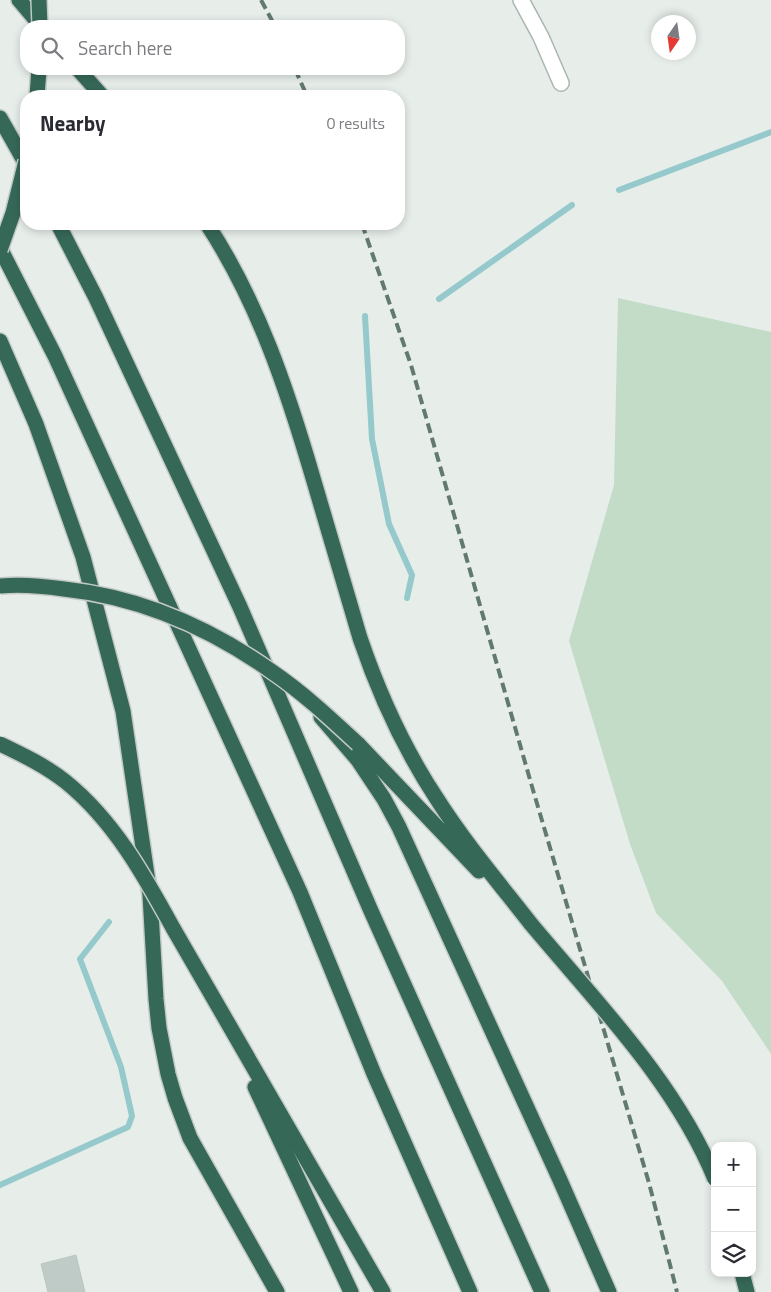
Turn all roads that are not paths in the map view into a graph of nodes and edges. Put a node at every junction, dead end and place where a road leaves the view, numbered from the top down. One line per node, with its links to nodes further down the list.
1 (19, 0): 4 (highway)
2 (39, 0): 5 (highway, bridge)
3 (522, 0): 8 (lane)
4 (36, 20)
5 (41, 20)
6 (39, 75): 9 (highway)
7 (83, 75): 10 (highway)
8 (561, 83)
9 (37, 90)
10 (97, 90)
11 (0, 118): 12 (highway)
12 (20, 153)
13 (20, 185): 16 (highway, bridge)
14 (61, 230): 29 (highway)
15 (210, 230): 21 (highway)
16 (0, 249): 28 (highway)
17 (0, 341): 25 (highway)
18 (0, 586): 19 (highway, bridge)
19 (301, 694): 21 (highway, bridge); 30 (highway)
20 (0, 744): 22 (highway, bridge)
21 (458, 840): 23 (highway, bridge)
22 (210, 991): 26 (highway); 27 (highway)
23 (711, 1169)
24 (743, 1277): 31 (highway)
25 (277, 1292)
26 (351, 1292)
27 (383, 1292)
28 (470, 1292)
29 (542, 1292)
30 (609, 1292)
31 (747, 1292)

